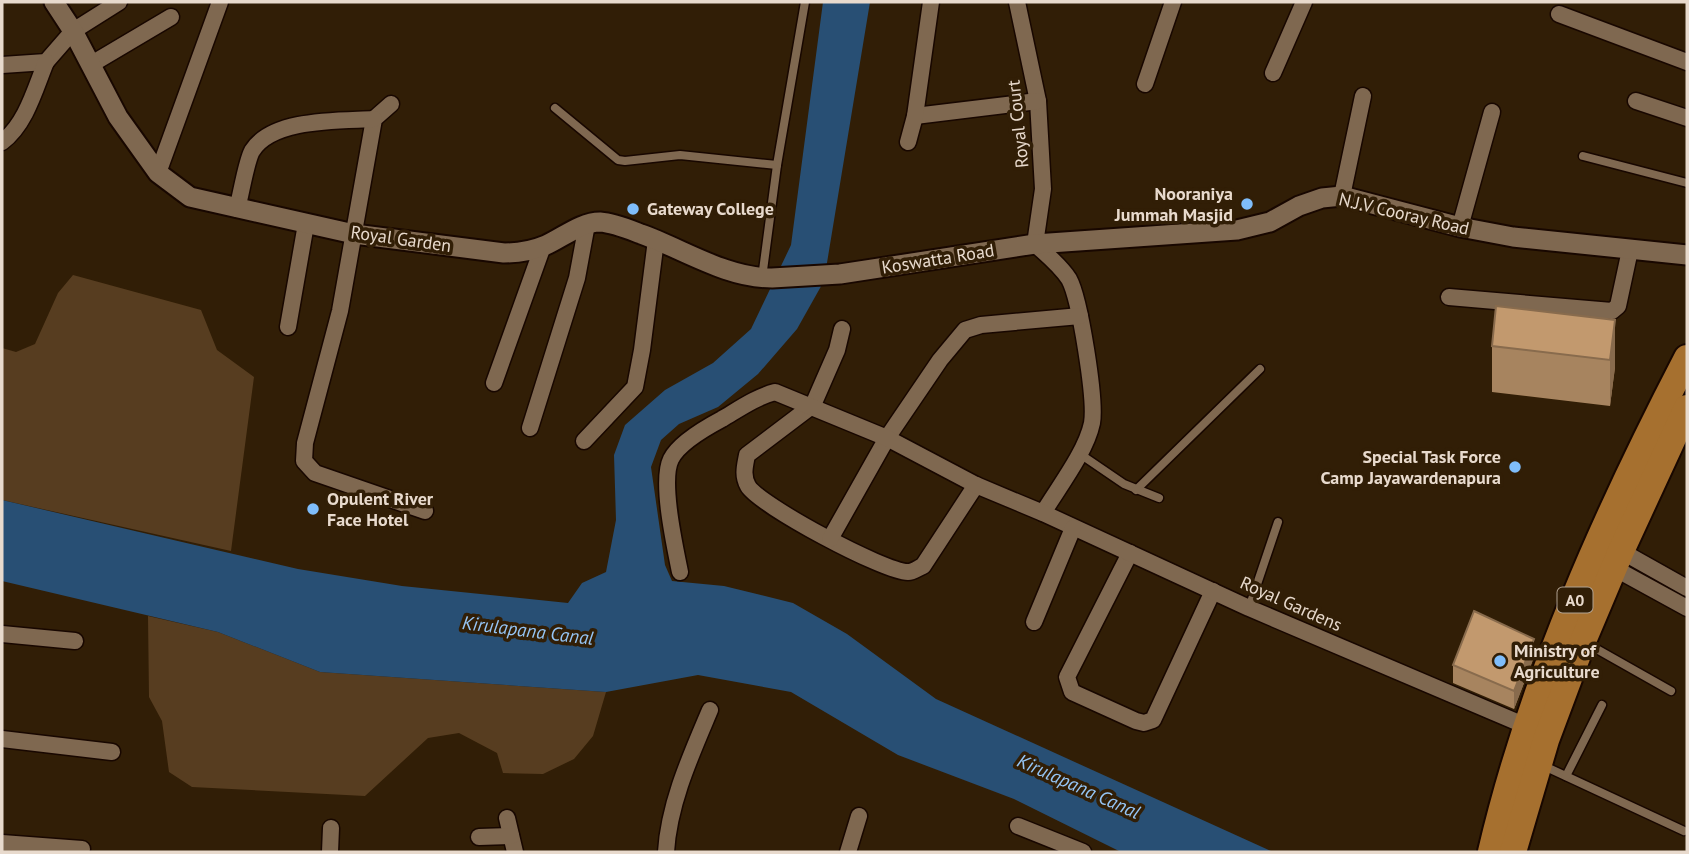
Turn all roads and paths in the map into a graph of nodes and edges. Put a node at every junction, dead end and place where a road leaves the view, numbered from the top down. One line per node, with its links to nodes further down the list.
1 (54, 2): 11 (street, Royal Garden)
2 (119, 2): 11 (street)
3 (220, 2): 31 (street)
4 (805, 2): 30 (lane)
5 (931, 2): 24 (street)
6 (1017, 2): 19 (street, Royal Court)
7 (1173, 2): 17 (street)
8 (1304, 2): 16 (street)
9 (1559, 14): 13 (street)
10 (171, 17): 15 (street)
11 (73, 31): 12 (street); 15 (street, Royal Garden)
12 (46, 62): 14 (street); 27 (street)
13 (1687, 62)
14 (2, 65)
15 (90, 65): 31 (street, Royal Garden)
16 (1273, 73)
17 (1145, 84)
18 (1363, 96): 33 (street)
19 (1038, 101): 24 (street); 40 (street, Royal Court)
20 (1636, 101): 25 (street)
21 (391, 104): 26 (street)
22 (555, 108): 30 (lane)
23 (1492, 112): 37 (street)
24 (915, 116): 28 (street)
25 (1687, 118)
26 (374, 119): 34 (street); 38 (street)
27 (2, 142)
28 (908, 142)
29 (1583, 156): 32 (lane)
30 (777, 165): 44 (lane)
31 (158, 173): 34 (street, Royal Garden)
32 (1687, 183)
33 (1342, 196): 37 (street, N.J.V Cooray Road); 40 (street, N.J.V Cooray Road)
34 (237, 209): 35 (street, Royal Garden)
35 (306, 223): 38 (street, Royal Garden); 47 (street)
36 (587, 224): 39 (street); 41 (street, Royal Garden); 54 (street)
37 (1460, 227): 42 (street, N.J.V Cooray Road)
38 (354, 234): 41 (street, Royal Garden); 61 (street)
39 (656, 240): 44 (street); 56 (street)
40 (1035, 244): 44 (street, Koswatta Road); 46 (street)
41 (543, 246): 51 (street)
42 (1630, 250): 43 (street, N.J.V Cooray Road); 45 (street)
43 (1687, 255)
44 (767, 278)
45 (1449, 298)
46 (1080, 316): 55 (street); 57 (street)
47 (288, 327)
48 (842, 329): 52 (street)
49 (1687, 358): 80 (highway, A0)
50 (1260, 369): 59 (lane)
51 (494, 383)
52 (813, 405): 55 (street, Royal Gardens); 65 (street); 68 (street, Royal Gardens)
53 (1687, 408): 67 (highway, A0)
54 (530, 428)
55 (887, 439): 58 (street, Royal Gardens); 65 (street)
56 (584, 441)
57 (1079, 454): 59 (lane); 62 (street)
58 (976, 485): 62 (street, Royal Gardens); 65 (street)
59 (1136, 490): 60 (lane)
60 (1159, 498)
61 (425, 511)
62 (1043, 513): 64 (street, Royal Gardens)
63 (1278, 522): 71 (lane)
64 (1073, 528): 66 (street, Royal Gardens); 73 (street)
65 (830, 539)
66 (1130, 553): 70 (street, Royal Gardens); 70 (street)
67 (1617, 559): 69 (street); 72 (street); 76 (highway, A0)
68 (680, 572)
69 (1687, 587)
70 (1213, 591): 71 (street, Royal Gardens)
71 (1249, 608): 80 (street, Royal Gardens)
72 (1687, 608)
73 (1034, 622)
74 (2, 634): 75 (street)
75 (75, 641)
76 (1583, 641): 77 (lane); 83 (highway, A0)
77 (1671, 691)
78 (1602, 705): 84 (lane)
79 (710, 710): 95 (street)
80 (1526, 726): 98 (highway, A0)
81 (2, 739): 82 (street)
82 (112, 752)
83 (1539, 764): 84 (lane); 99 (highway, A0)
84 (1566, 776): 89 (lane)
85 (859, 816): 96 (street)
86 (507, 818): 92 (street)
87 (1018, 825): 97 (street)
88 (331, 828): 94 (street)
89 (1684, 831)
90 (479, 837): 92 (street)
91 (2, 843): 93 (street)
92 (513, 844)
93 (82, 849)
94 (330, 852)
95 (666, 852)
96 (848, 852)
97 (1083, 852)
98 (1491, 852)
99 (1513, 852)

